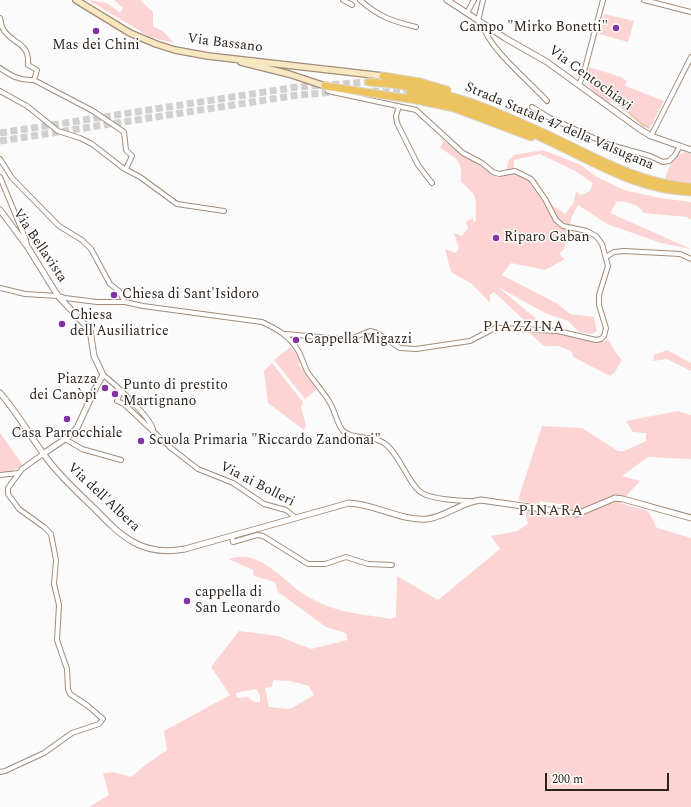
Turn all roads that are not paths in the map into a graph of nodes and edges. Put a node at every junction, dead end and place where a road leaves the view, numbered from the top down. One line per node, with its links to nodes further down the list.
1 (76, 0): 16 (main road, Via Bassano)
2 (343, 0): 9 (street)
3 (360, 0): 15 (street)
4 (447, 0): 11 (street, Via Centochiavi)
5 (474, 0): 11 (street)
6 (483, 0): 13 (street)
7 (603, 0): 23 (street)
8 (644, 0): 10 (street)
9 (352, 5)
10 (691, 12)
11 (467, 13): 13 (street, Via Centochiavi)
12 (0, 18): 20 (street)
13 (478, 21): 14 (street, Via Centochiavi)
14 (483, 24): 23 (street, Via Centochiavi); 26 (street)
15 (416, 27)
16 (208, 56): 19 (main road, Via Bassano); 22 (main road)
17 (691, 57): 30 (street)
18 (0, 68): 20 (street)
19 (383, 76): 29 (highway)
20 (34, 80): 35 (street)
21 (369, 82): 29 (highway, Strada Statale 47 della Valsugana)
22 (325, 86): 27 (street); 31 (highway)
23 (579, 86): 30 (street, Via Centochiavi)
24 (0, 91): 35 (street)
25 (410, 92): 31 (highway, Strada Statale 47 della Valsugana)
26 (547, 101)
27 (399, 106): 37 (street); 43 (street)
28 (532, 107): 32 (street)
29 (509, 117): 38 (highway, Strada Statale 47 della Valsugana)
30 (651, 136): 32 (street, Via Centochiavi)
31 (556, 144): 39 (highway, Strada Statale 47 della Valsugana)
32 (680, 146): 33 (street, Via Centochiavi)
33 (691, 150)
34 (0, 159): 47 (street)
35 (126, 169): 41 (street)
36 (0, 177): 42 (street)
37 (432, 182)
38 (691, 187)
39 (691, 192)
40 (0, 210): 42 (street, Via Bellavista)
41 (224, 211)
42 (27, 246): 46 (street, Via Bellavista)
43 (606, 257): 44 (street); 48 (street)
44 (691, 258)
45 (0, 288): 46 (street)
46 (58, 296): 47 (street); 49 (street, Via Bellavista)
47 (125, 302): 48 (street)
48 (286, 334): 58 (street)
49 (103, 375): 50 (street); 53 (street)
50 (121, 391): 52 (street); 52 (street)
51 (0, 393): 54 (street, Via dell'Albera)
52 (153, 429): 59 (street, Via ai Bolleri)
53 (66, 439): 54 (street); 55 (street)
54 (43, 454): 56 (street); 61 (street, Via dell'Albera)
55 (121, 460)
56 (19, 473): 57 (street); 63 (street)
57 (0, 475)
58 (470, 501): 59 (street, Via ai Bolleri); 60 (street, Via ai Bolleri)
59 (296, 518): 61 (street, Via dell'Albera)
60 (691, 518)
61 (232, 537): 62 (street)
62 (392, 565)
63 (0, 772)

